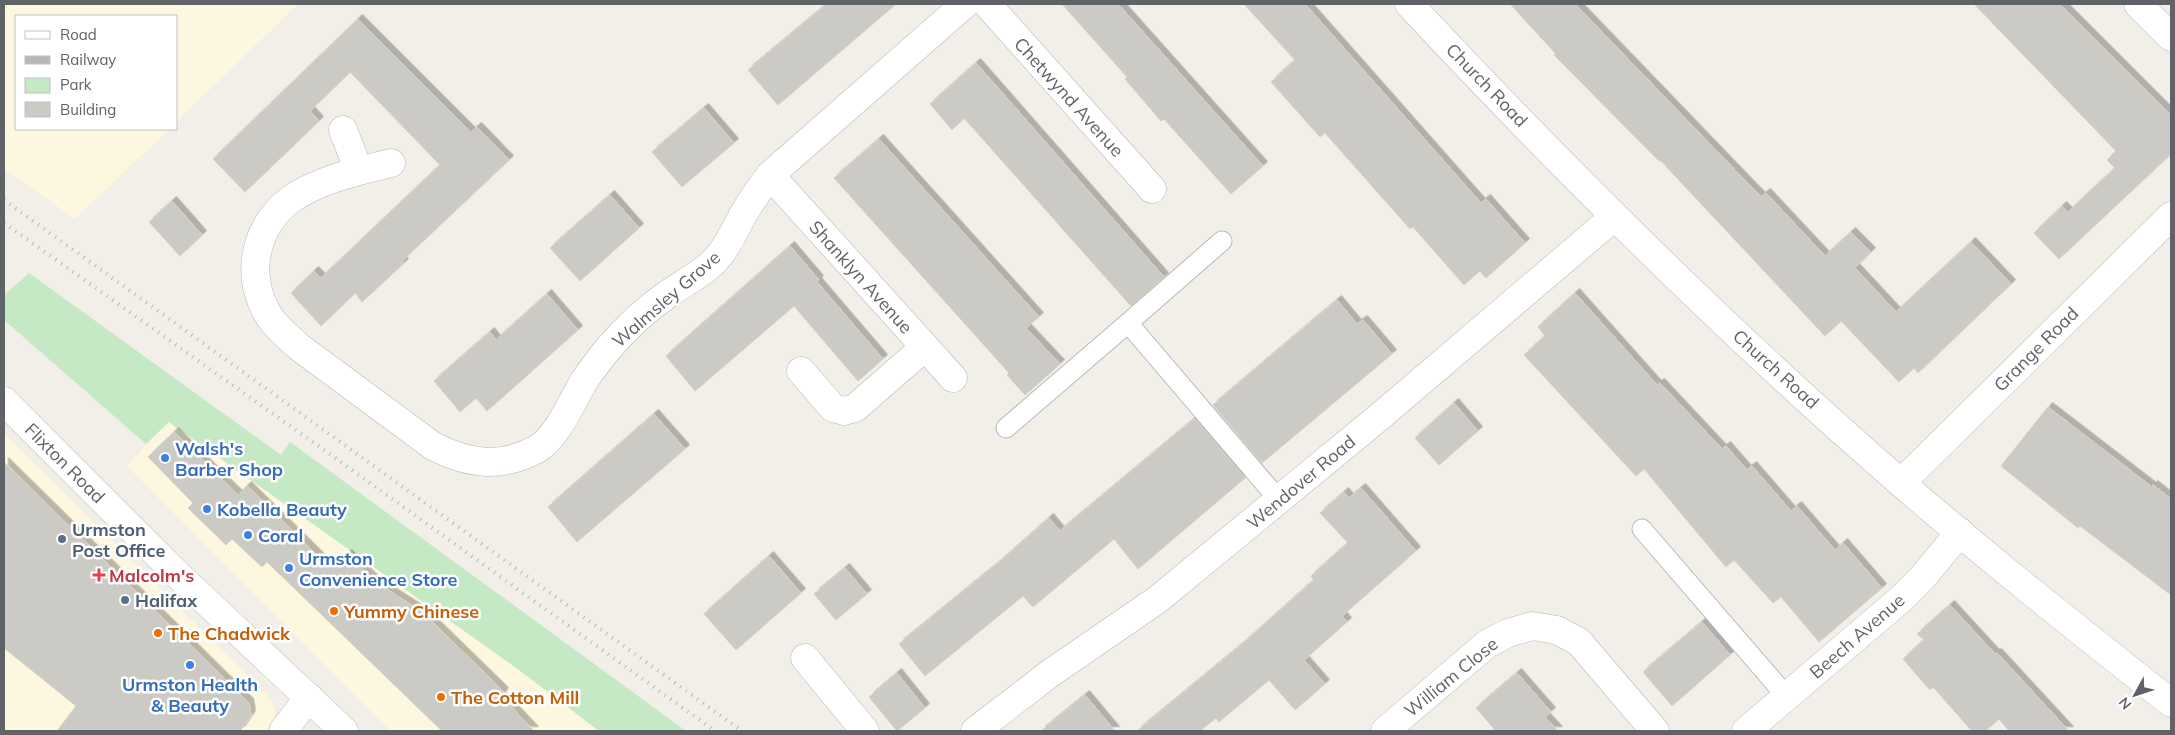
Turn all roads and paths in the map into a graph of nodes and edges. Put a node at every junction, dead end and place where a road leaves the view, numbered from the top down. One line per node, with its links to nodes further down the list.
1 (965, 4): 9 (street, Walmsley Grove)
2 (987, 4): 10 (street, Chetwynd Avenue)
3 (1409, 4): 12 (street, Church Road)
4 (2138, 4): 5 (street)
5 (2171, 37)
6 (343, 130): 8 (street)
7 (391, 163): 8 (street, Walmsley Grove)
8 (359, 171): 9 (street, Walmsley Grove)
9 (770, 176): 15 (street, Shanklyn Avenue)
10 (1152, 189)
11 (2171, 216): 20 (street, Grange Road)
12 (1614, 217): 20 (street, Church Road); 21 (street, Wendover Road)
13 (1222, 241): 14 (lane)
14 (1128, 322): 19 (lane); 21 (lane)
15 (925, 347): 16 (street); 17 (street, Shanklyn Avenue)
16 (801, 372)
17 (953, 378)
18 (4, 401): 25 (street, Flixton Road)
19 (1006, 428)
20 (1901, 483): 23 (street, Church Road)
21 (1279, 500): 31 (street, Wendover Road)
22 (1642, 529): 26 (lane)
23 (1960, 532): 26 (street, Beech Avenue); 27 (street, Church Road)
24 (805, 658): 30 (street)
25 (308, 697): 28 (street); 29 (street, Flixton Road)
26 (1787, 697): 34 (street, Beech Avenue)
27 (2171, 703)
28 (283, 731)
29 (344, 731)
30 (865, 731)
31 (975, 731)
32 (1385, 731): 33 (street, William Close)
33 (1655, 731)
34 (1746, 731)

